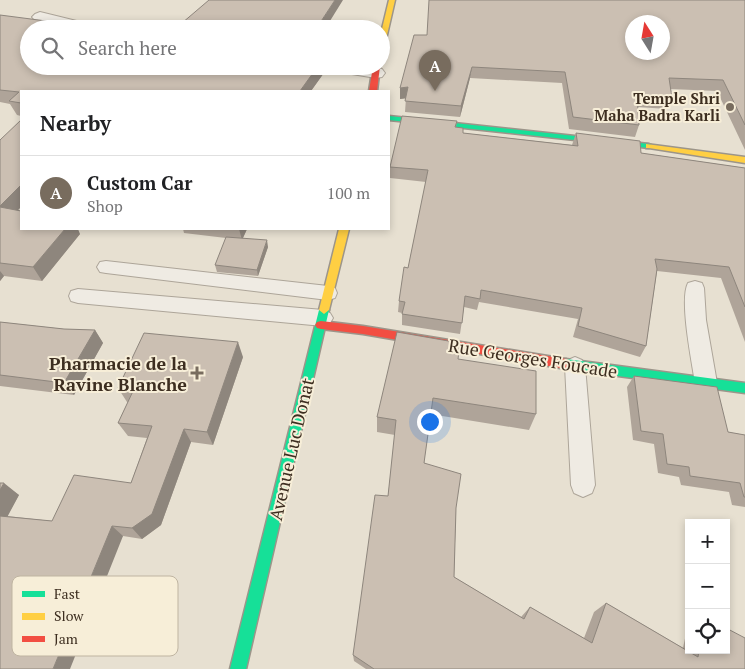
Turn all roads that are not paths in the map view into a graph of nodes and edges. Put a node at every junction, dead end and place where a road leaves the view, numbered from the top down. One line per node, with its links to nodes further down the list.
1 (392, 0): 4 (street)
2 (50, 6): 3 (street)
3 (53, 20)
4 (387, 20)
5 (376, 75): 6 (street)
6 (373, 90)
7 (390, 118): 8 (street)
8 (745, 160)
9 (344, 230): 12 (street, Avenue Luc Donat)
10 (106, 267): 12 (lane)
11 (695, 288): 16 (lane)
12 (328, 293): 14 (street, Avenue Luc Donat)
13 (78, 296): 14 (lane)
14 (322, 321): 15 (street, Rue Georges Foucade); 19 (street, Avenue Luc Donat)
15 (575, 366): 16 (street, Rue Georges Foucade); 18 (lane)
16 (706, 383): 17 (street, Rue Georges Foucade)
17 (745, 388)
18 (583, 486)
19 (238, 669)

